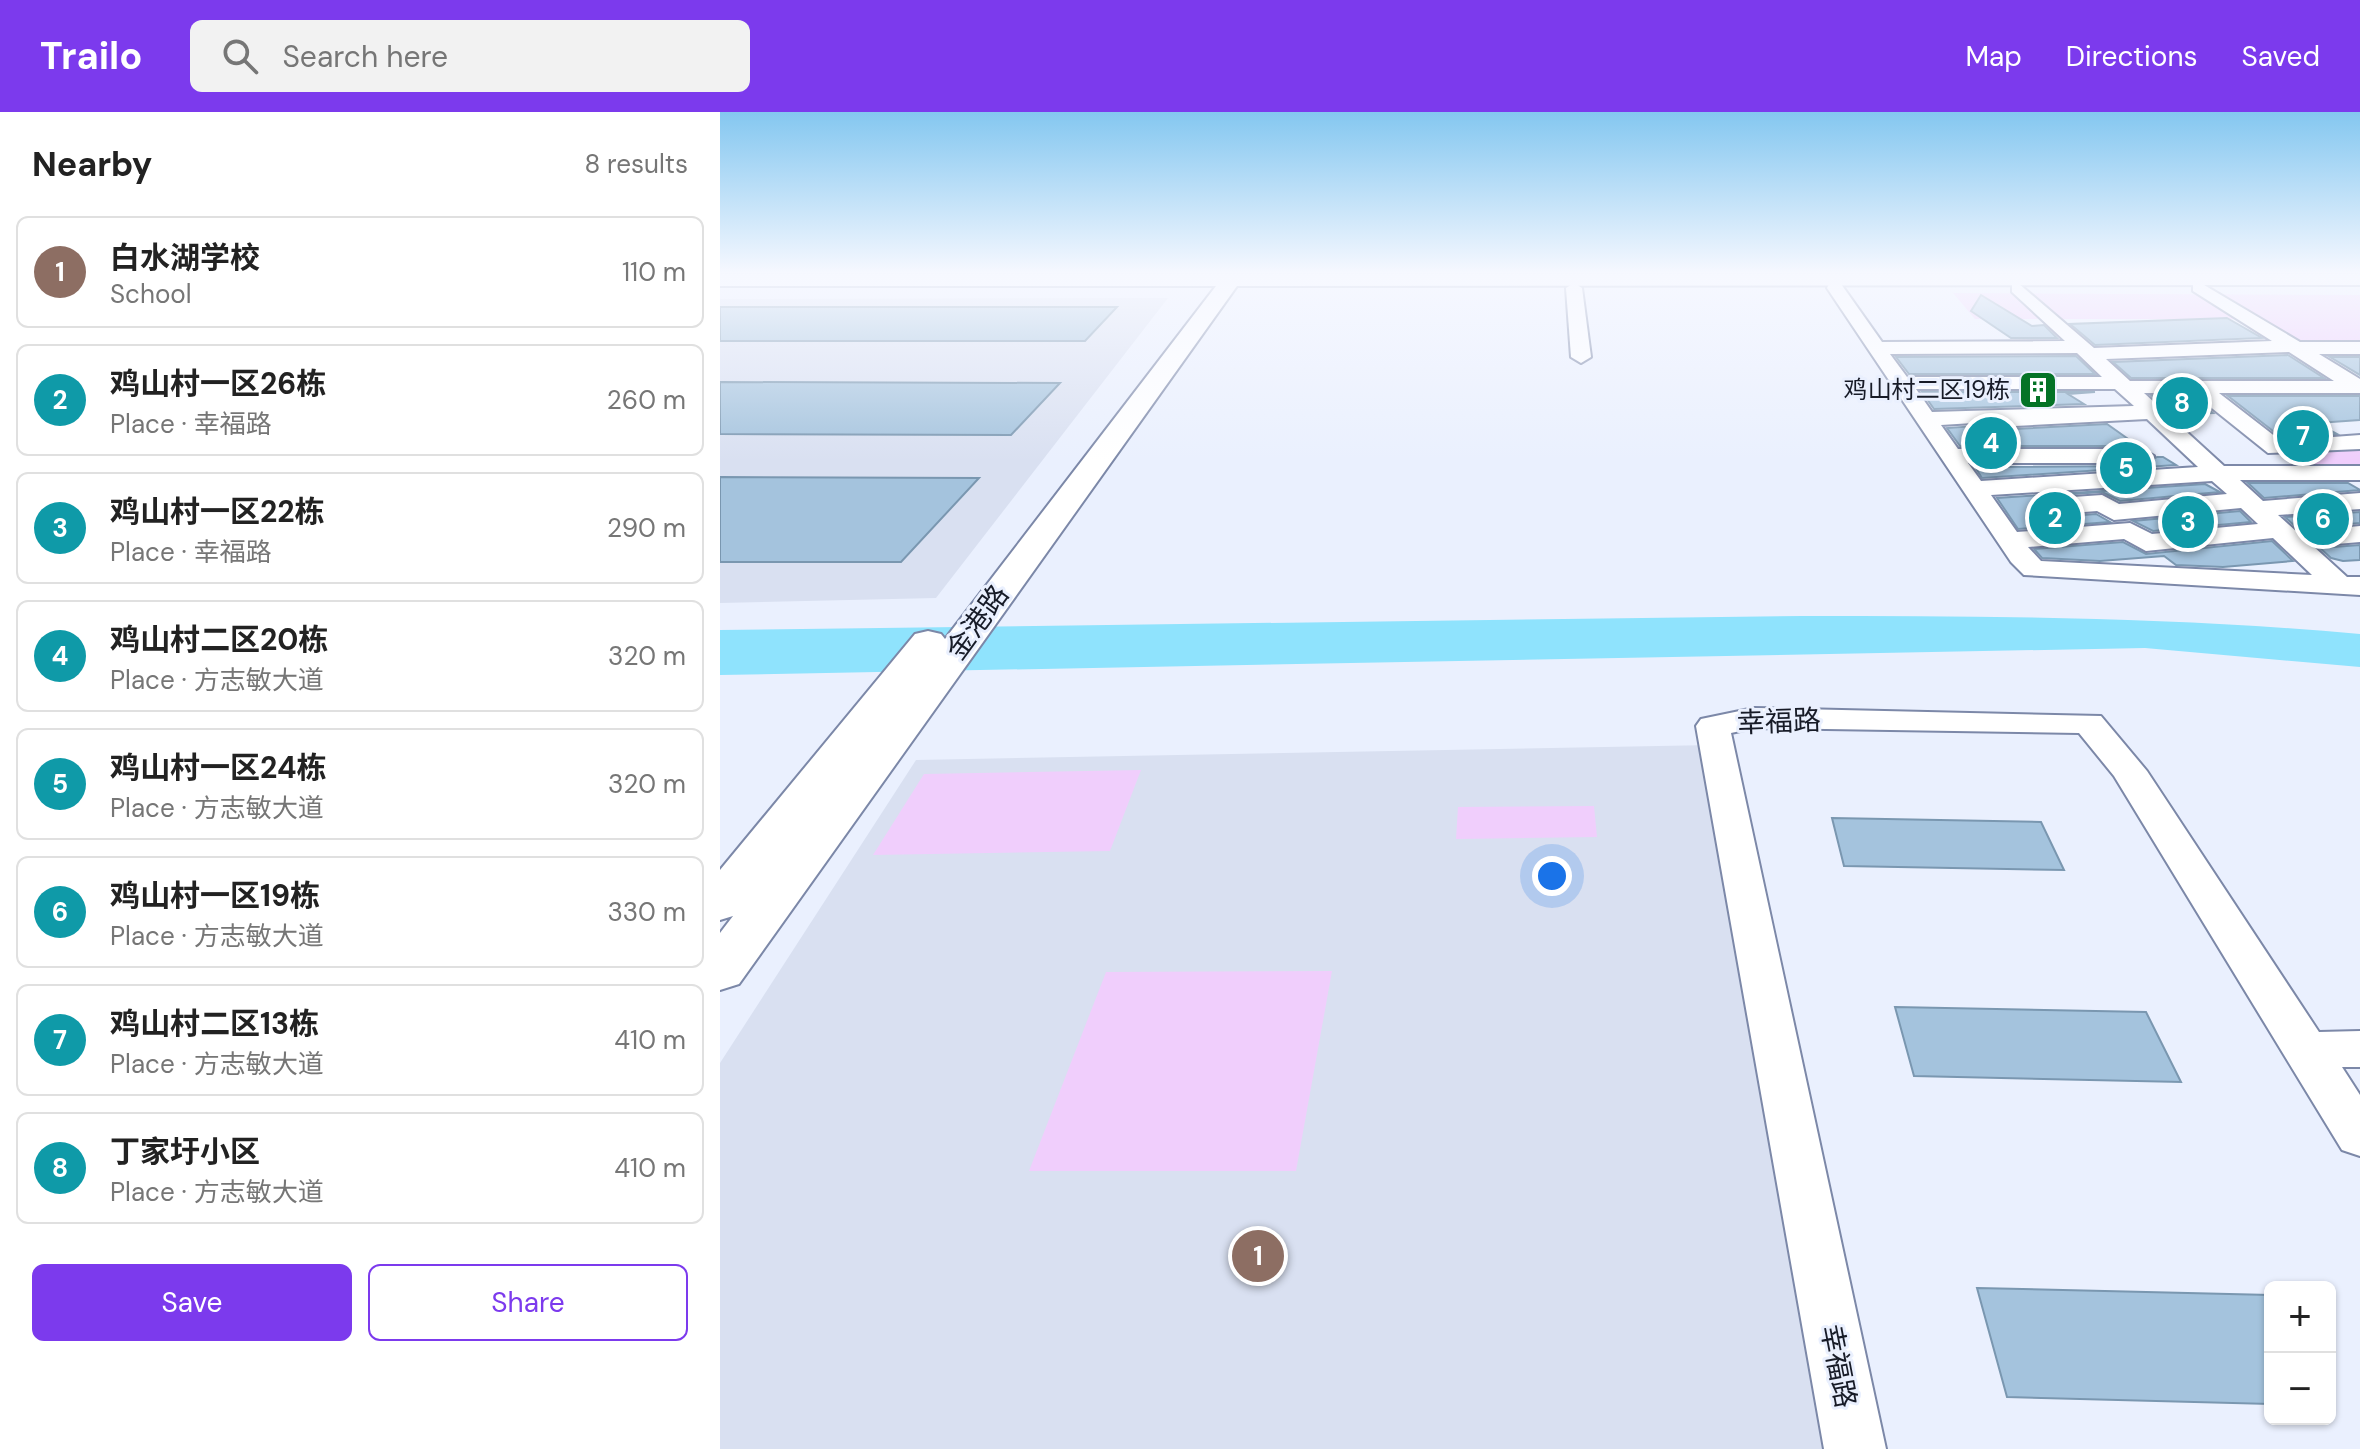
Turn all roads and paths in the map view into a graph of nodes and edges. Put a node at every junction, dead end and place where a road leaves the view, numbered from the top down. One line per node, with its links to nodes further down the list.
1 (1169, 336): 32 (main road, 金港路)
2 (1579, 336): 9 (street)
3 (1869, 336): 14 (street)
4 (2070, 336): 10 (street)
5 (2156, 336): 10 (street)
6 (2277, 336): 7 (street)
7 (2294, 347): 8 (street); 10 (street); 11 (street)
8 (2360, 348)
9 (1581, 357)
10 (2103, 367): 11 (street); 12 (street); 14 (street); 14 (street); 16 (street)
11 (2326, 367): 13 (street)
12 (2198, 387): 13 (street); 17 (street)
13 (2360, 387): 15 (street)
14 (1914, 401): 16 (street); 19 (street); 21 (street); 23 (street)
15 (2317, 409)
16 (2152, 412): 19 (street)
17 (2256, 421): 18 (street); 20 (street)
18 (2360, 430)
19 (2172, 431): 21 (street)
20 (2360, 442)
21 (2208, 464): 22 (street); 23 (street); 25 (street)
22 (2360, 473)
23 (1975, 489): 26 (street)
24 (2360, 501): 25 (street)
25 (2252, 504): 26 (street); 28 (street)
26 (1989, 511): 29 (street)
27 (2360, 534): 28 (street)
28 (2285, 535): 29 (street); 31 (street)
29 (2010, 540): 31 (street)
30 (2360, 564): 31 (street)
31 (2339, 579)
32 (900, 701): 33 (main road, 金港路); 34 (main road, 金港路)
33 (720, 903)
34 (720, 971)
35 (2360, 1049): 36 (street)
36 (2306, 1050): 37 (street, 幸福路); 38 (street, 幸福路)
37 (2360, 1136)
38 (1855, 1449)

